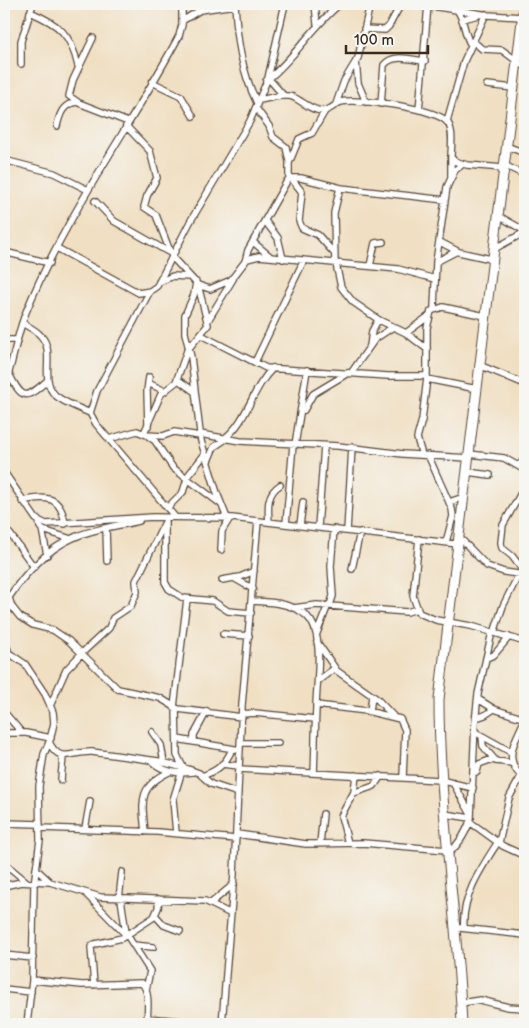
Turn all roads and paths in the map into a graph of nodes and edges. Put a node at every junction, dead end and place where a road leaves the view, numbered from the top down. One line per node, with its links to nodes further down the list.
1 (33, 4): 12 (street)
2 (182, 4): 16 (street)
3 (235, 4): 16 (street); 33 (street)
4 (285, 4): 26 (street)
5 (315, 4): 17 (street)
6 (340, 4): 17 (street)
7 (370, 4): 18 (street)
8 (401, 4): 18 (street)
9 (419, 4): 10 (street)
10 (428, 5): 11 (street); 22 (street)
11 (456, 9): 13 (street); 15 (street)
12 (30, 12): 24 (street); 25 (street)
13 (484, 14): 14 (street); 15 (street); 20 (street)
14 (523, 14): 23 (street)
15 (463, 19): 20 (street)
16 (182, 20): 27 (street)
17 (317, 24): 26 (street)
18 (364, 29): 21 (street)
19 (93, 38): 25 (street)
20 (472, 43): 23 (street); 39 (street)
21 (356, 60): 32 (street); 35 (street)
22 (425, 61): 34 (street); 36 (street)
23 (520, 63): 29 (street)
24 (22, 64)
25 (78, 66): 31 (street)
26 (268, 80): 30 (street); 33 (street)
27 (152, 82): 38 (street); 40 (street)
28 (487, 85): 29 (street)
29 (514, 88): 42 (street)
30 (284, 96): 33 (street); 37 (street)
31 (77, 102): 40 (street); 41 (street)
32 (366, 102): 34 (street); 35 (street)
33 (257, 104): 46 (street); 67 (street)
34 (381, 104): 36 (street)
35 (336, 105): 37 (street)
36 (419, 110): 39 (street)
37 (325, 111): 46 (street)
38 (193, 116)
39 (448, 121): 44 (street)
40 (127, 124): 53 (street); 67 (street)
41 (56, 126)
42 (506, 146): 43 (street); 48 (street)
43 (525, 153)
44 (451, 157): 47 (street); 50 (street)
45 (4, 160): 53 (street)
46 (290, 162): 51 (street)
47 (463, 164): 48 (street); 50 (street)
48 (504, 167): 49 (street); 56 (street)
49 (525, 175)
50 (451, 178): 54 (street)
51 (290, 179): 52 (street); 57 (street); 65 (street)
52 (340, 188): 54 (street); 65 (street)
53 (88, 190): 62 (street)
54 (445, 200): 61 (street)
55 (95, 201): 67 (street)
56 (497, 215): 58 (street); 66 (street)
57 (265, 221): 59 (street); 69 (street)
58 (525, 231): 66 (street)
59 (253, 242): 68 (street); 70 (street)
60 (383, 242): 75 (street)
61 (440, 242): 63 (street); 72 (street)
62 (57, 248): 73 (street); 81 (street)
63 (457, 251): 66 (street); 72 (street)
64 (4, 252): 73 (street)
65 (334, 253): 74 (street)
66 (492, 254): 84 (street)
67 (172, 255): 76 (street); 79 (street)
68 (272, 257): 69 (street); 70 (street)
69 (283, 259): 71 (street)
70 (245, 262): 77 (street)
71 (303, 262): 74 (street); 97 (street)
72 (436, 262): 78 (street)
73 (50, 263): 87 (street)
74 (336, 264): 75 (street); 85 (street)
75 (370, 266): 78 (street)
76 (191, 277): 79 (street); 80 (street)
77 (234, 277): 80 (street); 86 (street)
78 (434, 278): 82 (street)
79 (159, 282): 81 (street)
80 (197, 283): 86 (street); 93 (street)
81 (150, 292): 111 (street)
82 (434, 308): 83 (street); 84 (street)
83 (429, 316): 89 (street); 95 (street)
84 (485, 316): 98 (street)
85 (378, 320): 88 (street); 94 (street)
86 (207, 322): 90 (street)
87 (22, 323): 92 (street); 104 (street)
88 (393, 327): 89 (street); 94 (street)
89 (406, 333): 95 (street)
90 (201, 335): 93 (street); 97 (street)
91 (4, 340): 92 (street)
92 (16, 340): 100 (street)
93 (189, 346): 105 (street); 110 (street)
94 (370, 347): 102 (street)
95 (427, 350): 103 (street)
96 (4, 361): 100 (street)
97 (254, 362): 99 (street)
98 (479, 365): 106 (street); 108 (street)
99 (273, 368): 101 (street); 117 (street)
100 (9, 369): 104 (street); 107 (street)
101 (307, 370): 102 (street); 112 (street)
102 (350, 373): 103 (street); 112 (street)
103 (427, 378): 108 (street); 122 (street)
104 (48, 380): 111 (street)
105 (177, 380): 109 (street); 110 (street)
106 (525, 384)
107 (4, 388)
108 (477, 390): 123 (street)
109 (165, 391): 113 (street); 113 (street)
110 (195, 392): 115 (street)
111 (90, 413): 116 (street)
112 (301, 414): 118 (street)
113 (148, 426): 114 (street)
114 (145, 434): 115 (street); 116 (street); 131 (street)
115 (200, 435): 117 (street); 121 (street)
116 (109, 439): 139 (street)
117 (226, 439): 118 (street); 125 (street)
118 (294, 445): 119 (street); 148 (street)
119 (324, 446): 120 (street); 150 (street)
120 (352, 447): 122 (street); 154 (street)
121 (205, 454): 125 (street); 131 (street)
122 (425, 455): 123 (street); 137 (street)
123 (468, 456): 126 (street); 129 (street)
124 (525, 458): 126 (street)
125 (208, 461): 138 (street)
126 (518, 465): 127 (street)
127 (525, 470)
128 (4, 472): 135 (street)
129 (467, 472): 130 (street); 134 (street)
130 (490, 475)
131 (187, 479): 138 (street); 139 (street)
132 (280, 485): 146 (street)
133 (525, 486): 163 (street)
134 (464, 497): 137 (street); 159 (street)
135 (22, 501): 144 (street); 147 (street)
136 (303, 502): 149 (street)
137 (450, 502): 160 (street)
138 (221, 504): 142 (street)
139 (167, 508): 141 (street)
140 (156, 517): 143 (street); 147 (street); 151 (street)
141 (175, 517): 142 (street); 143 (street)
142 (228, 518): 145 (street); 162 (street)
143 (165, 520): 175 (street); 190 (street)
144 (39, 521): 147 (street); 152 (street)
145 (258, 521): 146 (street); 169 (street)
146 (270, 522): 148 (street)
147 (66, 524)
148 (286, 524): 149 (street)
149 (300, 525): 150 (street)
150 (318, 527): 153 (street)
151 (106, 528): 157 (street); 166 (street)
152 (42, 529): 157 (street); 164 (street)
153 (334, 529): 154 (street); 177 (street)
154 (347, 531): 155 (street)
155 (360, 532): 158 (street); 168 (street)
156 (10, 534): 167 (street)
157 (71, 539): 164 (street)
158 (419, 539): 160 (street); 180 (street)
159 (459, 540): 160 (street); 170 (street); 182 (street)
160 (446, 542)
161 (525, 547): 165 (street)
162 (221, 550)
163 (510, 554): 165 (street); 170 (street)
164 (47, 555): 167 (street)
165 (524, 555): 170 (street)
166 (106, 561)
167 (34, 568): 174 (street)
168 (352, 569)
169 (254, 571): 171 (street); 173 (street)
170 (522, 573): 183 (street)
171 (234, 578): 172 (street); 173 (street)
172 (222, 580)
173 (253, 589): 176 (street)
174 (9, 598): 178 (street); 190 (street)
175 (187, 599): 181 (street); 198 (street)
176 (252, 601): 179 (street); 181 (street)
177 (329, 605): 179 (street); 180 (street); 187 (street)
178 (4, 606)
179 (293, 608): 187 (street)
180 (417, 609): 182 (street)
181 (251, 613): 185 (street)
182 (449, 621): 183 (street); 240 (street)
183 (493, 633): 186 (street); 191 (street)
184 (223, 634): 185 (street)
185 (249, 636): 203 (street)
186 (509, 637): 189 (street); 191 (street)
187 (316, 638): 192 (street); 193 (street)
188 (4, 640): 197 (street)
189 (525, 642)
190 (82, 653): 197 (street); 198 (street)
191 (486, 658): 195 (street)
192 (335, 668): 193 (street); 194 (street)
193 (319, 680): 196 (street)
194 (372, 696): 202 (street); 204 (street)
195 (478, 699): 199 (street); 205 (street)
196 (316, 705): 202 (street); 206 (street)
197 (50, 706): 214 (street)
198 (175, 708): 200 (street); 213 (street)
199 (494, 709): 205 (street); 207 (street)
200 (207, 711): 203 (street); 215 (street)
201 (4, 712): 211 (street)
202 (370, 712): 204 (street)
203 (242, 715): 206 (street); 216 (street)
204 (394, 716): 238 (street)
205 (476, 718): 209 (street)
206 (315, 719): 232 (street)
207 (525, 719): 221 (street)
208 (152, 732): 225 (street)
209 (475, 732): 212 (street); 234 (street)
210 (4, 733): 211 (street)
211 (22, 733): 214 (street)
212 (482, 736): 218 (street); 223 (street)
213 (177, 739): 215 (street); 230 (street)
214 (50, 740): 222 (street); 250 (street)
215 (194, 742): 219 (street)
216 (240, 743): 217 (street); 220 (street)
217 (278, 743)
218 (497, 746): 221 (street); 223 (street)
219 (232, 749): 220 (street); 227 (street)
220 (240, 750): 228 (street)
221 (511, 752): 226 (street)
222 (62, 756): 224 (street); 239 (street)
223 (494, 759): 226 (street); 234 (street)
224 (151, 761): 225 (street); 231 (street)
225 (164, 763): 230 (street)
226 (511, 763): 237 (street)
227 (222, 764): 228 (street); 235 (street)
228 (239, 768): 232 (street); 243 (street)
229 (525, 769): 237 (street)
230 (182, 771): 231 (street); 235 (street); 253 (street)
231 (168, 772): 252 (street)
232 (314, 773): 233 (street)
233 (356, 775): 236 (street); 244 (street)
234 (474, 775): 242 (street)
235 (202, 776): 243 (street)
236 (381, 776): 238 (street); 244 (street)
237 (521, 776): 255 (street)
238 (403, 777): 240 (street)
239 (60, 780)
240 (440, 780): 241 (street); 247 (street)
241 (453, 783): 242 (street); 248 (street)
242 (473, 788): 248 (street)
243 (238, 793): 254 (street)
244 (354, 793): 256 (street)
245 (90, 801): 251 (street)
246 (323, 814): 257 (street)
247 (444, 814): 248 (street); 258 (street)
248 (471, 818): 255 (street); 258 (street)
249 (4, 823): 250 (street)
250 (40, 826): 251 (street); 261 (street)
251 (86, 829): 252 (street)
252 (145, 832): 253 (street)
253 (176, 833): 254 (street)
254 (236, 836): 257 (street); 266 (street)
255 (499, 842): 259 (street); 274 (street)
256 (348, 843): 257 (street); 258 (street)
257 (320, 844)
258 (447, 852): 274 (street)
259 (525, 856)
260 (4, 863): 265 (street)
261 (36, 869): 263 (street); 264 (street)
262 (122, 872): 269 (street)
263 (35, 882): 264 (street); 265 (street); 281 (street)
264 (50, 882): 268 (street)
265 (27, 883): 267 (street)
266 (234, 884): 271 (street); 272 (street)
267 (4, 886)
268 (87, 895): 269 (street); 276 (street)
269 (120, 898): 270 (street); 276 (street)
270 (158, 899): 271 (street); 273 (street)
271 (211, 903): 272 (street)
272 (231, 914): 292 (street)
273 (155, 915): 275 (street); 276 (street)
274 (460, 928): 277 (street); 287 (street)
275 (180, 930)
276 (127, 935): 278 (street); 283 (street)
277 (525, 935)
278 (133, 945): 279 (street); 285 (street)
279 (153, 947)
280 (4, 955): 281 (street)
281 (33, 958): 282 (street)
282 (32, 980): 283 (street); 286 (street)
283 (94, 985): 285 (street)
284 (4, 989): 286 (street)
285 (146, 990): 289 (street)
286 (31, 992): 290 (street)
287 (461, 1003): 288 (street); 293 (street)
288 (525, 1008)
289 (147, 1021): 291 (street)
290 (27, 1024)
291 (218, 1024)
292 (222, 1024)
293 (462, 1024)

